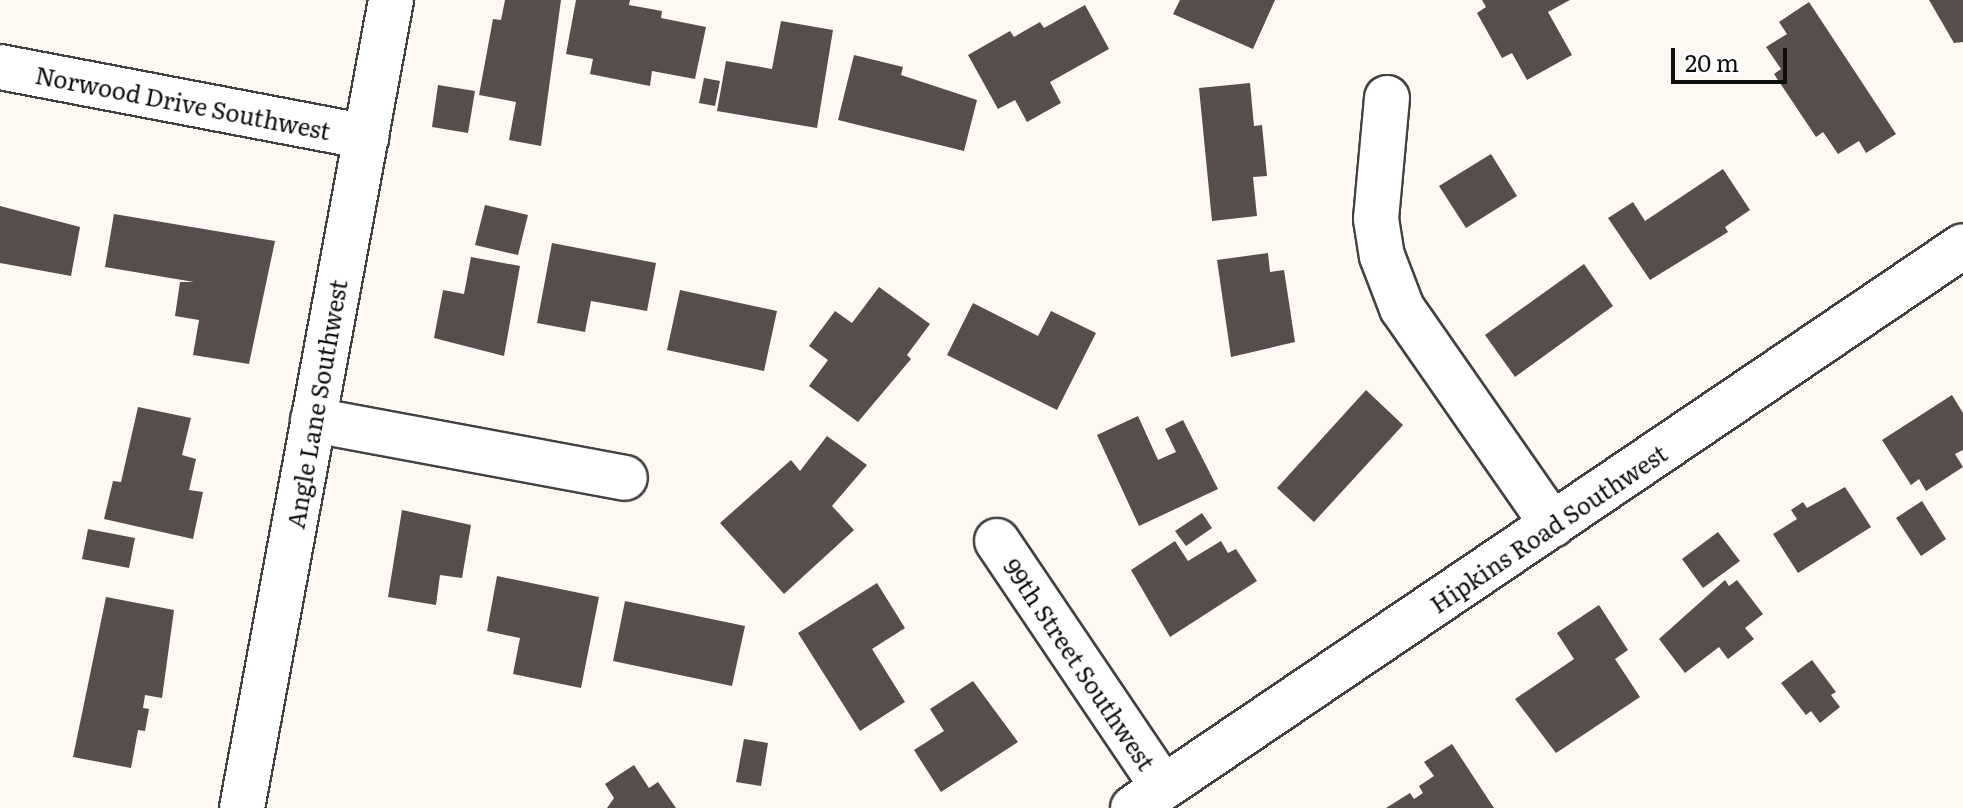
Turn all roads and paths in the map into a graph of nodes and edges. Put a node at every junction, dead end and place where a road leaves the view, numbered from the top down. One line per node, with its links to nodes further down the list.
1 (391, 0): 4 (street, Angle Lane Southwest)
2 (0, 67): 4 (street, Norwood Drive Southwest)
3 (1387, 98): 8 (street)
4 (366, 137): 6 (street, Angle Lane Southwest)
5 (1963, 246): 8 (street, Hipkins Road Southwest)
6 (313, 420): 7 (street); 11 (street, Angle Lane Southwest)
7 (625, 478)
8 (1553, 525): 10 (street, Hipkins Road Southwest)
9 (997, 541): 10 (street, 99th Street Southwest)
10 (1148, 798)
11 (242, 808)

